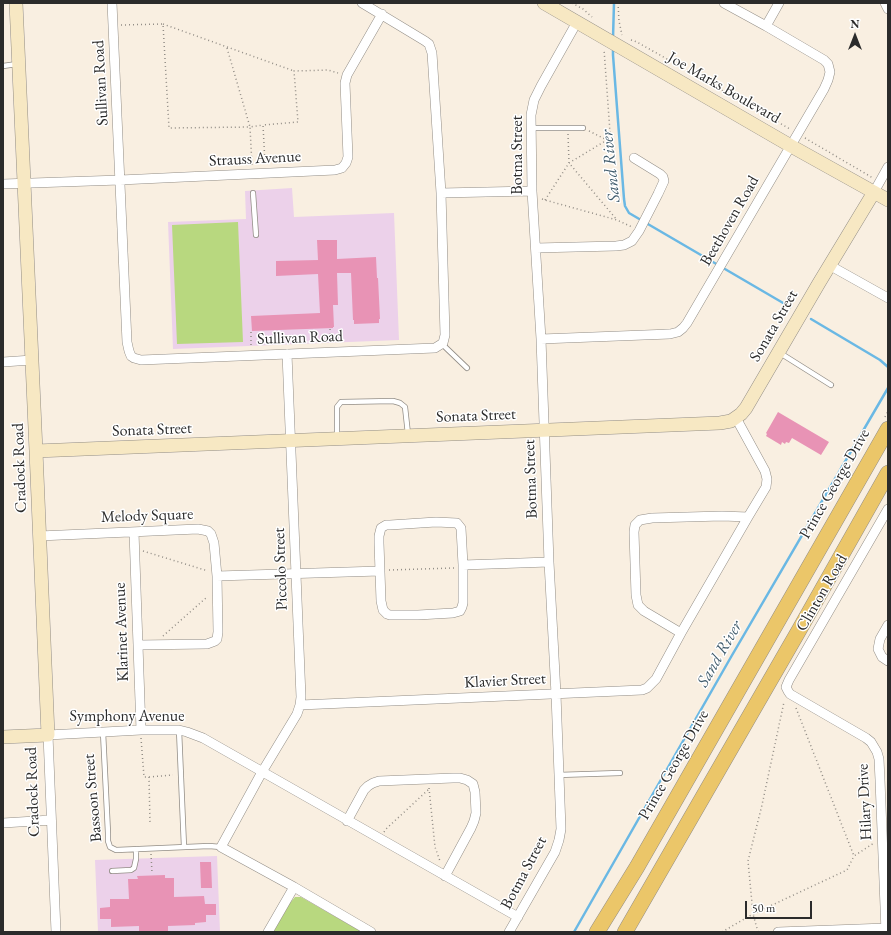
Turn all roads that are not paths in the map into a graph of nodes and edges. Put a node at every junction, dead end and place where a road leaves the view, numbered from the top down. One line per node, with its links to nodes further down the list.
1 (16, 3): 12 (street, Cradock Road)
2 (112, 3): 19 (street, Sullivan Road)
3 (362, 3): 9 (street)
4 (544, 3): 10 (street, Joe Marks Boulevard)
5 (724, 3): 11 (street, Beethoven Road)
6 (779, 3): 11 (street)
7 (885, 3): 8 (street)
8 (888, 9)
9 (382, 14): 19 (street, Strauss Avenue); 25 (street)
10 (577, 22): 14 (street, Botma Street); 16 (street, Joe Marks Boulevard)
11 (766, 26): 16 (street, Beethoven Road)
12 (19, 64): 13 (lane); 20 (street, Cradock Road)
13 (3, 66)
14 (532, 128): 15 (lane); 22 (street, Botma Street)
15 (583, 128)
16 (791, 146): 23 (street, Joe Marks Boulevard); 31 (street, Beethoven Road)
17 (634, 158): 28 (street)
18 (888, 166): 23 (street)
19 (120, 180): 20 (street, Strauss Avenue); 34 (street, Sullivan Road)
20 (25, 183): 21 (street, Strauss Avenue); 35 (street, Cradock Road)
21 (3, 184)
22 (532, 191): 25 (street); 28 (street, Botma Street)
23 (874, 192): 26 (street, Joe Marks Boulevard); 29 (street, Sonata Street)
24 (253, 193): 27 (lane)
25 (441, 193): 32 (street)
26 (888, 200)
27 (256, 236)
28 (536, 248): 31 (street, Botma Street)
29 (829, 265): 30 (street); 33 (street, Sonata Street)
30 (888, 298)
31 (541, 339): 41 (street, Botma Street)
32 (442, 344): 34 (street, Sullivan Road); 37 (lane)
33 (779, 352): 38 (lane); 39 (street, Sonata Street)
34 (287, 354): 44 (street, Piccolo Street)
35 (32, 360): 36 (street); 45 (street, Cradock Road)
36 (3, 362)
37 (467, 368)
38 (831, 385)
39 (736, 418): 41 (street, Sonata Street); 48 (street, Klavier Street)
40 (888, 428): 88 (main road, Prince George Drive)
41 (544, 430): 42 (street, Sonata Street); 51 (street, Botma Street)
42 (408, 436): 43 (street, Sonata Street); 43 (lane)
43 (337, 439): 44 (street, Sonata Street)
44 (291, 441): 45 (street, Sonata Street); 54 (street, Piccolo Street)
45 (36, 452): 50 (street, Cradock Road)
46 (888, 473): 81 (main road)
47 (888, 509): 61 (street, Clinton Road)
48 (748, 517): 57 (street, Klavier Street); 57 (street)
49 (134, 532): 50 (street, Melody Square); 55 (street, Melody Square); 58 (street, Klarinet Avenue)
50 (39, 536): 66 (street, Cradock Road)
51 (549, 562): 52 (street); 60 (street, Botma Street)
52 (463, 565): 53 (street); 53 (street)
53 (380, 571): 54 (street)
54 (296, 573): 55 (street); 62 (street, Piccolo Street)
55 (217, 576): 58 (street, Melody Square)
56 (888, 625): 59 (street)
57 (680, 633): 60 (street, Klavier Street)
58 (138, 645): 63 (street, Klarinet Avenue)
59 (888, 661)
60 (556, 694): 62 (street, Klavier Street); 70 (street, Botma Street)
61 (790, 694): 74 (street, Hilary Drive)
62 (300, 705): 68 (street, Piccolo Street)
63 (141, 730): 64 (street, Symphony Avenue); 65 (street, Symphony Avenue)
64 (179, 730): 68 (street, Symphony Avenue); 75 (lane)
65 (103, 732): 66 (street, Symphony Avenue); 77 (lane, Bassoon Street)
66 (48, 735): 67 (street, Symphony Avenue); 71 (street, Cradock Road)
67 (3, 737)
68 (262, 772): 72 (street, Symphony Avenue); 76 (street)
69 (620, 773): 70 (lane)
70 (558, 775): 82 (street, Botma Street)
71 (51, 820): 73 (street); 84 (street, Cradock Road)
72 (348, 821): 79 (street, Symphony Avenue); 79 (street)
73 (3, 823)
74 (885, 837): 83 (street, Hilary Drive)
75 (184, 847): 76 (lane, Bassoon Street); 77 (lane, Bassoon Street)
76 (221, 847): 80 (street, Bassoon Street)
77 (136, 849): 78 (lane)
78 (112, 871)
79 (445, 876): 82 (street, Symphony Avenue)
80 (294, 887): 85 (street); 86 (street, Bassoon Street)
81 (648, 892): 89 (main road); 90 (main road)
82 (518, 917): 87 (street, Botma Street)
83 (886, 930): 91 (street)
84 (56, 932)
85 (268, 932)
86 (372, 932)
87 (508, 932)
88 (597, 932)
89 (625, 932)
90 (634, 932)
91 (778, 932)

